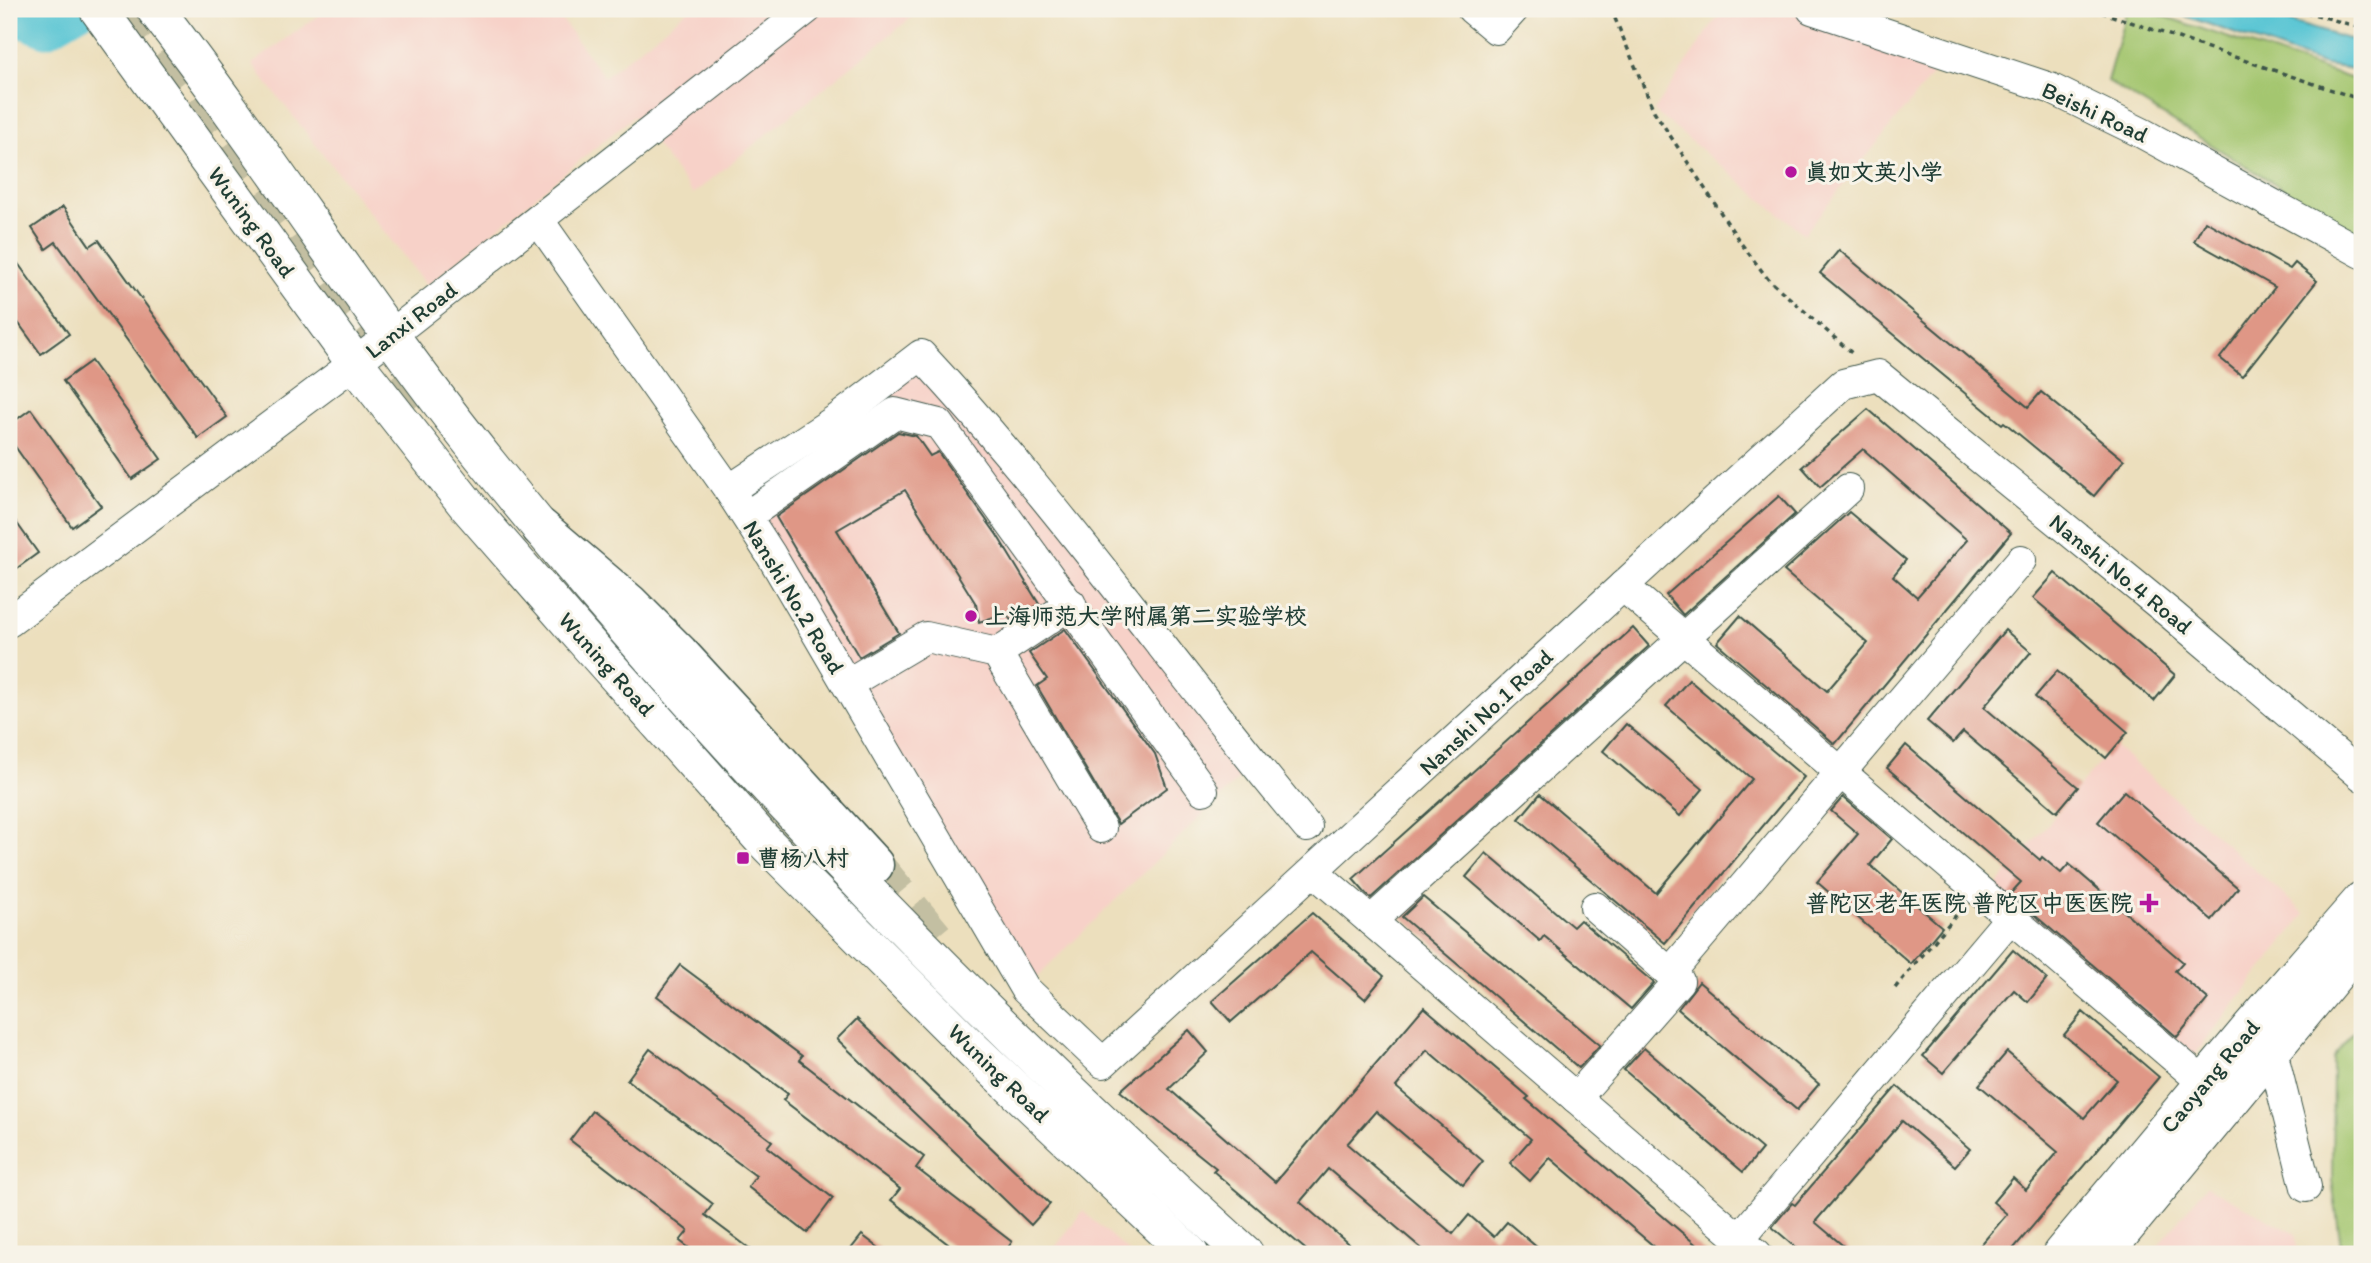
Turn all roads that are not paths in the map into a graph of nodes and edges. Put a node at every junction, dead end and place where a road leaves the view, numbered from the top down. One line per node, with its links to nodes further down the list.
1 (155, 9): 9 (main road, Wuning Road)
2 (807, 9): 7 (street, Lanxi Road)
3 (1472, 9): 4 (street)
4 (1514, 9)
5 (1812, 9): 8 (street, Beishi Road)
6 (106, 20): 10 (main road, Wuning Road)
7 (539, 221): 9 (street, Lanxi Road); 13 (street, Nanshi No.2 Road)
8 (2362, 253)
9 (390, 336): 10 (street, Lanxi Road); 15 (main road, Wuning Road)
10 (355, 363): 19 (street, Lanxi Road); 42 (main road, Wuning Road)
11 (1878, 375): 17 (street, Nanshi No.1 Road); 24 (street, Nanshi No.4 Road)
12 (1848, 489): 20 (street)
13 (729, 490): 22 (street, Nanshi No.2 Road); 26 (street)
14 (760, 507): 18 (street)
15 (541, 528): 28 (highway); 43 (main road, Wuning Road)
16 (2021, 560): 23 (street)
17 (1623, 586): 20 (street); 29 (street, Nanshi No.1 Road)
18 (1070, 604): 21 (street); 25 (street)
19 (12, 612)
20 (1684, 638): 23 (street); 33 (street)
21 (997, 653): 22 (street); 27 (street)
22 (847, 684): 37 (street, Nanshi No.2 Road)
23 (1840, 772): 32 (street); 35 (street)
24 (2362, 776)
25 (1203, 790)
26 (1307, 827)
27 (1101, 828)
28 (874, 865)
29 (1313, 871): 33 (street); 37 (street, Nanshi No.1 Road)
30 (2362, 900): 38 (main road, Caoyang Road)
31 (1595, 907): 35 (street)
32 (2010, 918): 38 (street); 41 (street)
33 (1371, 921): 39 (street)
34 (2362, 942): 36 (main road, Caoyang Road)
35 (1670, 973): 39 (street)
36 (2272, 1051): 40 (street); 45 (main road, Caoyang Road)
37 (1103, 1063)
38 (2204, 1083): 44 (main road, Caoyang Road)
39 (1576, 1098): 41 (street)
40 (2306, 1187)
41 (1748, 1246)
42 (1190, 1254)
43 (1245, 1254)
44 (2061, 1254)
45 (2104, 1254)

